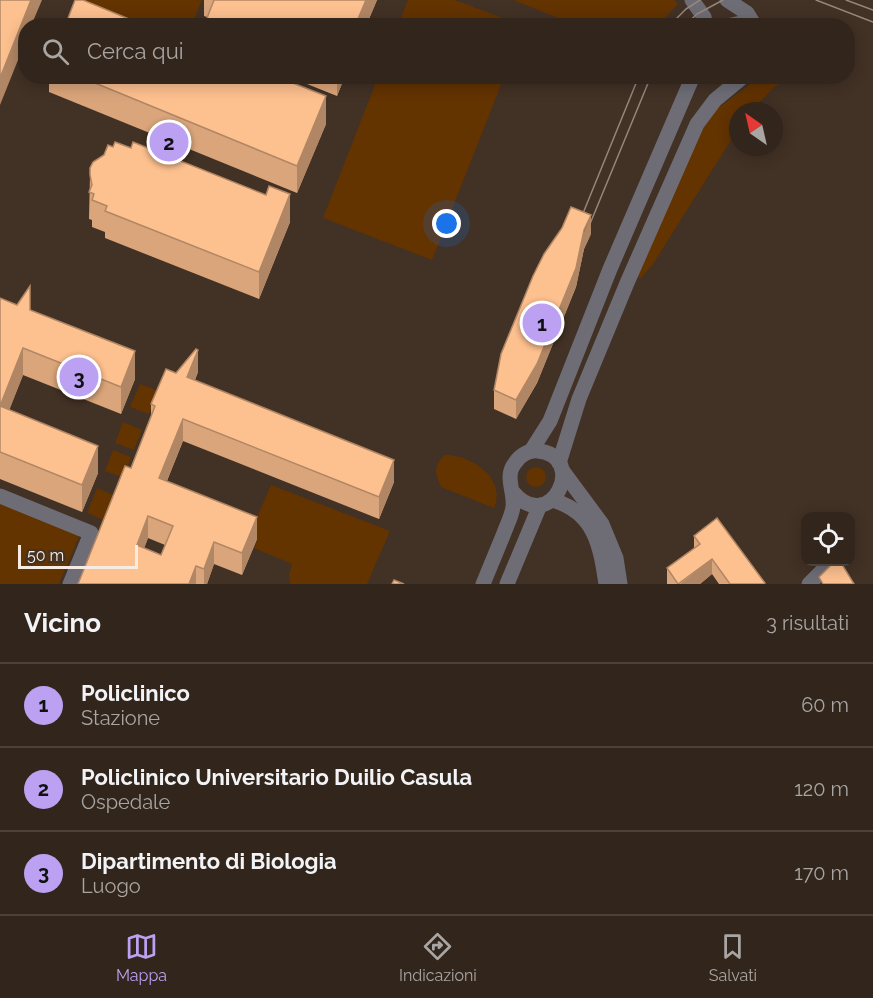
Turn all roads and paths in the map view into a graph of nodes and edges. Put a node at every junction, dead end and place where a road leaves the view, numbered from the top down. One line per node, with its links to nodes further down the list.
1 (692, 0): 3 (street)
2 (727, 0): 4 (street)
3 (704, 18)
4 (750, 18)
5 (690, 84): 7 (street)
6 (734, 84): 8 (street)
7 (531, 451): 8 (street); 9 (street)
8 (561, 466): 11 (street); 17 (street)
9 (513, 492): 11 (street); 14 (street)
10 (0, 496): 13 (street)
11 (546, 502): 15 (street); 16 (street)
12 (826, 566): 18 (street)
13 (70, 584)
14 (483, 584)
15 (507, 584)
16 (606, 584)
17 (620, 584)
18 (809, 584)

